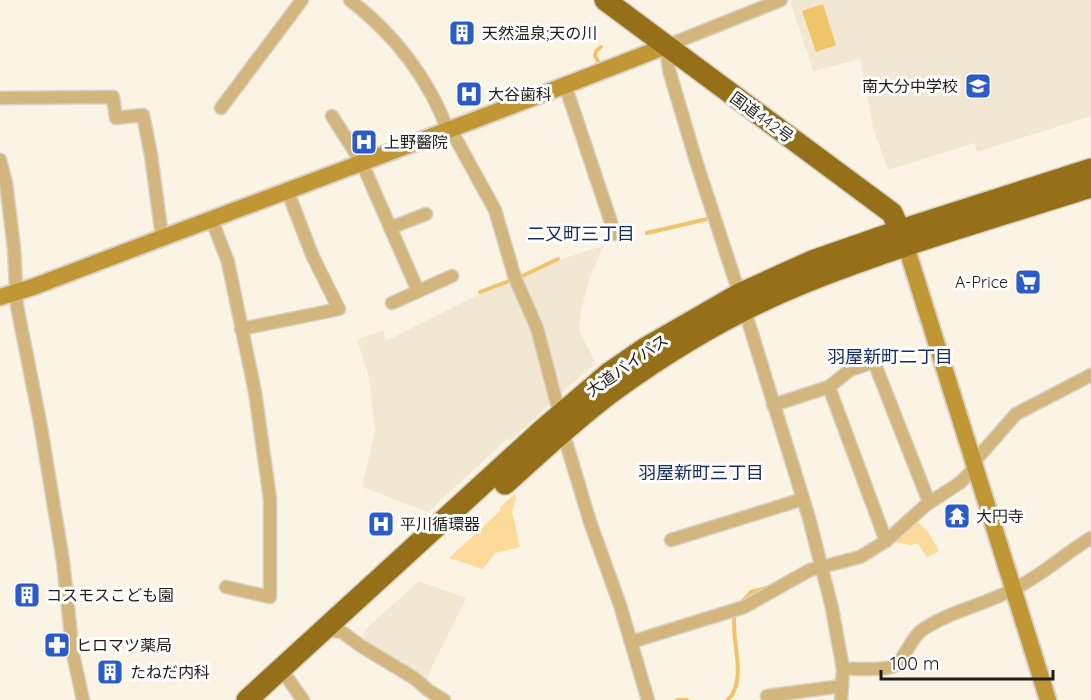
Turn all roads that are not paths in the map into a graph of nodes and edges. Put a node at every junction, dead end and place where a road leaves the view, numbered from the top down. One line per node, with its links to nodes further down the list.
1 (302, 0): 8 (street)
2 (350, 0): 10 (street)
3 (604, 0): 5 (highway, 国道442号)
4 (781, 0): 5 (street)
5 (666, 46): 6 (street); 21 (highway, 国道442号); 26 (street)
6 (565, 85): 10 (street); 19 (street)
7 (0, 98): 20 (street)
8 (221, 108)
9 (332, 116): 12 (street)
10 (449, 131): 12 (street); 31 (street)
11 (0, 160): 24 (street)
12 (362, 163): 15 (street); 18 (street)
13 (1091, 169): 21 (highway, 大道バイパス)
14 (1091, 187): 21 (highway, 大道バイパス)
15 (286, 190): 17 (street); 27 (street)
16 (426, 214): 18 (street)
17 (211, 218): 20 (street); 27 (street)
18 (390, 228): 23 (street)
19 (615, 234)
20 (162, 237): 24 (street)
21 (903, 238): 26 (highway, 大道バイパス); 33 (street)
22 (452, 276): 23 (street)
23 (418, 291): 25 (street)
24 (8, 295): 48 (street)
25 (392, 303)
26 (742, 303): 30 (street); 31 (highway, 大道バイパス)
27 (241, 329): 40 (street)
28 (1091, 375): 33 (street)
29 (829, 387): 30 (street); 35 (street); 38 (street)
30 (773, 405): 34 (street)
31 (571, 416): 32 (highway, 大道バイパス)
32 (551, 433): 42 (highway, 大道バイパス); 43 (street)
33 (974, 465): 35 (street); 41 (street)
34 (803, 499): 37 (street); 39 (street)
35 (929, 502): 38 (street)
36 (1091, 537): 41 (street)
37 (671, 540)
38 (886, 540): 39 (street)
39 (822, 567): 43 (street); 44 (street)
40 (226, 586)
41 (1013, 590): 44 (street); 55 (street)
42 (334, 631): 45 (highway, 大道バイパス); 52 (street)
43 (631, 642): 53 (street)
44 (843, 669): 46 (street)
45 (285, 674): 49 (highway, 大道バイパス); 50 (highway, 大道バイパス); 51 (street)
46 (842, 686): 47 (street); 54 (street)
47 (766, 696)
48 (83, 700)
49 (247, 700)
50 (267, 700)
51 (303, 700)
52 (444, 700)
53 (648, 700)
54 (841, 700)
55 (1048, 700)

